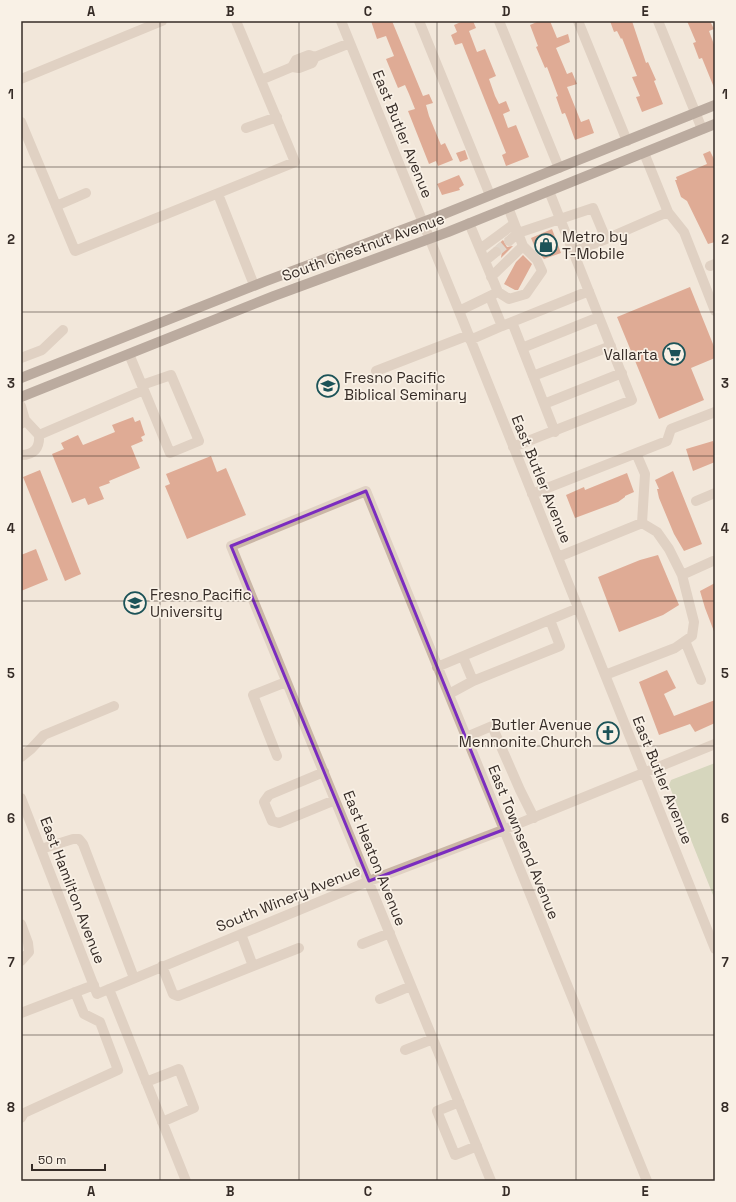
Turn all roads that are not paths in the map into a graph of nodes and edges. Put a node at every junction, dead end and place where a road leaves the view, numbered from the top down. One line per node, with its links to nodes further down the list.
1 (162, 21): 9 (street)
2 (236, 21): 10 (street)
3 (341, 21): 8 (street, East Butler Avenue)
4 (419, 21): 24 (street)
5 (499, 21): 20 (street)
6 (578, 21): 18 (street)
7 (658, 21): 12 (street)
8 (350, 43): 10 (street); 29 (street, East Butler Avenue)
9 (21, 79)
10 (261, 80): 13 (street)
11 (715, 105): 12 (main road, South Chestnut Avenue)
12 (696, 113): 17 (street); 18 (main road, South Chestnut Avenue)
13 (277, 117): 16 (street); 23 (street)
14 (21, 122): 25 (street)
15 (715, 124): 17 (main road, South Chestnut Avenue)
16 (246, 128)
17 (702, 129): 19 (main road, South Chestnut Avenue)
18 (626, 141): 20 (main road, South Chestnut Avenue)
19 (644, 153): 21 (main road, South Chestnut Avenue); 27 (street)
20 (559, 168): 24 (main road, South Chestnut Avenue)
21 (549, 191): 26 (main road, South Chestnut Avenue); 28 (street)
22 (86, 193): 25 (street)
23 (218, 194): 25 (street); 41 (street)
24 (490, 195): 29 (main road, South Chestnut Avenue)
25 (56, 206)
26 (508, 207): 30 (main road, South Chestnut Avenue); 31 (street)
27 (668, 212): 33 (street); 45 (street)
28 (560, 220): 31 (street); 33 (street); 38 (street)
29 (423, 222): 32 (street, East Butler Avenue); 41 (main road, South Chestnut Avenue)
30 (469, 223): 32 (main road, South Chestnut Avenue); 36 (street)
31 (516, 229): 34 (street); 35 (street); 36 (street)
32 (430, 238): 44 (street, East Butler Avenue); 53 (main road, South Chestnut Avenue)
33 (606, 239): 38 (street)
34 (509, 241)
35 (523, 246): 40 (street); 43 (street)
36 (480, 249): 39 (street)
37 (496, 252): 39 (street)
38 (573, 252): 42 (street)
39 (485, 261): 40 (street)
40 (491, 277): 43 (street)
41 (254, 285): 58 (main road, South Chestnut Avenue)
42 (589, 291): 46 (street); 47 (street)
43 (494, 294): 44 (street); 48 (street)
44 (460, 311): 50 (street, East Butler Avenue)
45 (715, 311)
46 (599, 317): 51 (street); 52 (street)
47 (512, 322): 48 (street); 52 (street)
48 (502, 326): 50 (street)
49 (62, 330): 54 (street)
50 (470, 337): 55 (street); 67 (street, East Butler Avenue)
51 (611, 346): 56 (street); 57 (street)
52 (522, 348): 57 (street)
53 (129, 354): 59 (street); 60 (main road, South Chestnut Avenue)
54 (21, 358)
55 (376, 371)
56 (622, 373): 61 (street); 65 (street)
57 (533, 376): 61 (street)
58 (21, 378)
59 (143, 387): 59 (street); 66 (street)
60 (21, 397)
61 (544, 404): 65 (street)
62 (21, 406): 64 (street)
63 (715, 412): 68 (street)
64 (23, 422): 66 (street)
65 (555, 432): 67 (street)
66 (39, 435): 69 (street)
67 (513, 448): 71 (street, East Butler Avenue)
68 (636, 453): 71 (street); 73 (street)
69 (21, 455)
70 (715, 493): 72 (street)
71 (532, 494): 75 (street, East Butler Avenue)
72 (696, 501)
73 (642, 523): 75 (street); 77 (street)
74 (231, 546): 82 (street, East Townsend Avenue); 86 (street, East Heaton Avenue)
75 (558, 557): 78 (street, East Butler Avenue)
76 (713, 561): 77 (street)
77 (682, 574): 80 (street)
78 (578, 608): 79 (street); 83 (street, East Butler Avenue)
79 (550, 620): 81 (street); 85 (street)
80 (685, 640): 83 (street); 84 (street)
81 (463, 657): 82 (street); 85 (street)
82 (437, 667): 87 (street, East Townsend Avenue)
83 (605, 675): 94 (street, East Butler Avenue)
84 (701, 680)
85 (473, 681): 87 (street)
86 (286, 682): 91 (street); 93 (street, East Heaton Avenue)
87 (448, 694): 89 (street, East Townsend Avenue)
88 (114, 706): 92 (street)
89 (466, 737): 97 (street); 98 (street, East Townsend Avenue)
90 (715, 744): 94 (street, South Winery Avenue)
91 (278, 756)
92 (21, 757)
93 (324, 772): 96 (street, East Heaton Avenue); 96 (street)
94 (644, 772): 97 (street, South Winery Avenue); 106 (street, East Butler Avenue)
95 (21, 798): 99 (street, East Hamilton Avenue)
96 (335, 800): 100 (street, East Heaton Avenue)
97 (534, 818): 98 (street, South Winery Avenue)
98 (503, 830): 100 (street, South Winery Avenue); 126 (street, East Townsend Avenue)
99 (41, 849): 110 (street); 112 (street, East Hamilton Avenue)
100 (369, 881): 102 (street, East Heaton Avenue); 103 (street, South Winery Avenue)
101 (21, 924): 107 (street)
102 (390, 933): 104 (street); 111 (street, East Heaton Avenue)
103 (241, 934): 108 (street, South Winery Avenue); 109 (street)
104 (362, 944)
105 (299, 948): 109 (street)
106 (715, 949)
107 (21, 961)
108 (162, 966): 109 (street); 110 (street, South Winery Avenue)
109 (254, 966)
110 (134, 978): 113 (street, South Winery Avenue)
111 (411, 986): 115 (street); 117 (street, East Heaton Avenue)
112 (95, 989): 113 (street, South Winery Avenue); 114 (street, South Winery Avenue)
113 (108, 989): 119 (street)
114 (75, 992): 116 (street, South Winery Avenue); 121 (street)
115 (380, 999)
116 (21, 1013)
117 (433, 1038): 118 (street); 120 (street, East Heaton Avenue)
118 (405, 1050)
119 (146, 1082): 122 (street); 122 (street)
120 (459, 1102): 123 (street, East Heaton Avenue); 123 (street)
121 (21, 1118)
122 (162, 1122): 124 (street)
123 (477, 1146): 125 (street, East Heaton Avenue)
124 (186, 1181)
125 (491, 1181)
126 (647, 1181)

